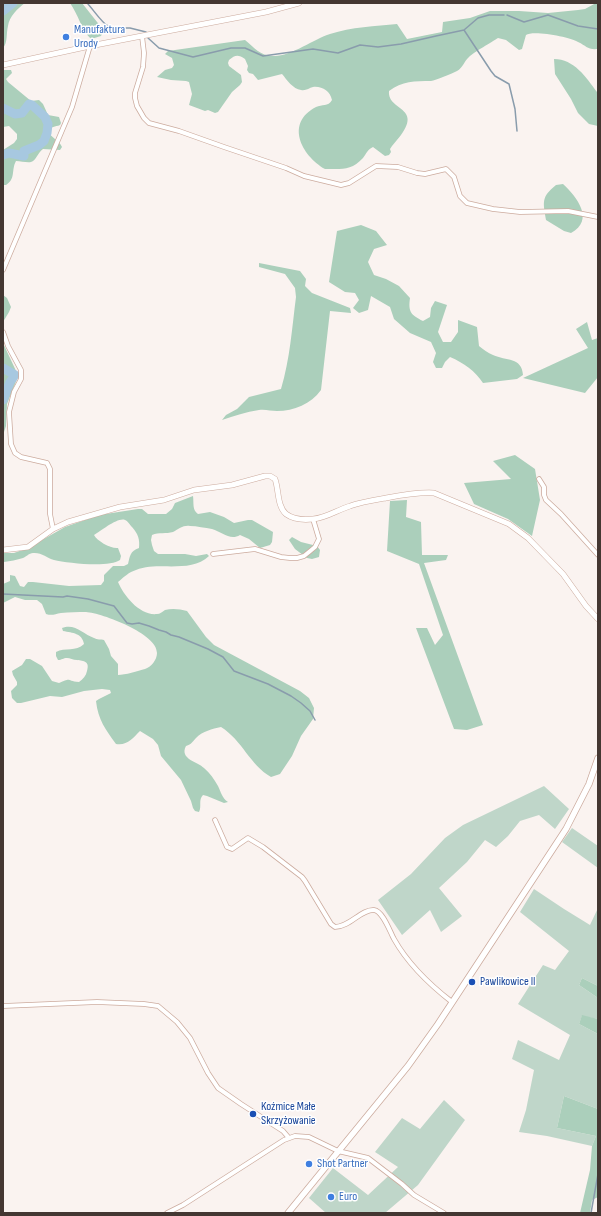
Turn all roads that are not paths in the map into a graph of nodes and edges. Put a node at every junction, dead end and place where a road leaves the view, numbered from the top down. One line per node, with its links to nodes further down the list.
1 (299, 3): 2 (street)
2 (142, 36): 3 (street); 5 (street)
3 (90, 46): 4 (street); 6 (street)
4 (3, 65)
5 (598, 217)
6 (3, 270)
7 (3, 332): 10 (street)
8 (539, 479): 13 (street)
9 (313, 519): 10 (street); 12 (street); 14 (street)
10 (53, 529): 11 (street)
11 (3, 550)
12 (213, 554)
13 (598, 555)
14 (598, 619)
15 (598, 758): 17 (main road)
16 (215, 820): 17 (street)
17 (452, 1002): 20 (main road)
18 (3, 1006): 19 (street)
19 (289, 1138): 20 (street); 21 (street)
20 (338, 1151): 22 (main road); 23 (street)
21 (167, 1213)
22 (288, 1213)
23 (444, 1213)

